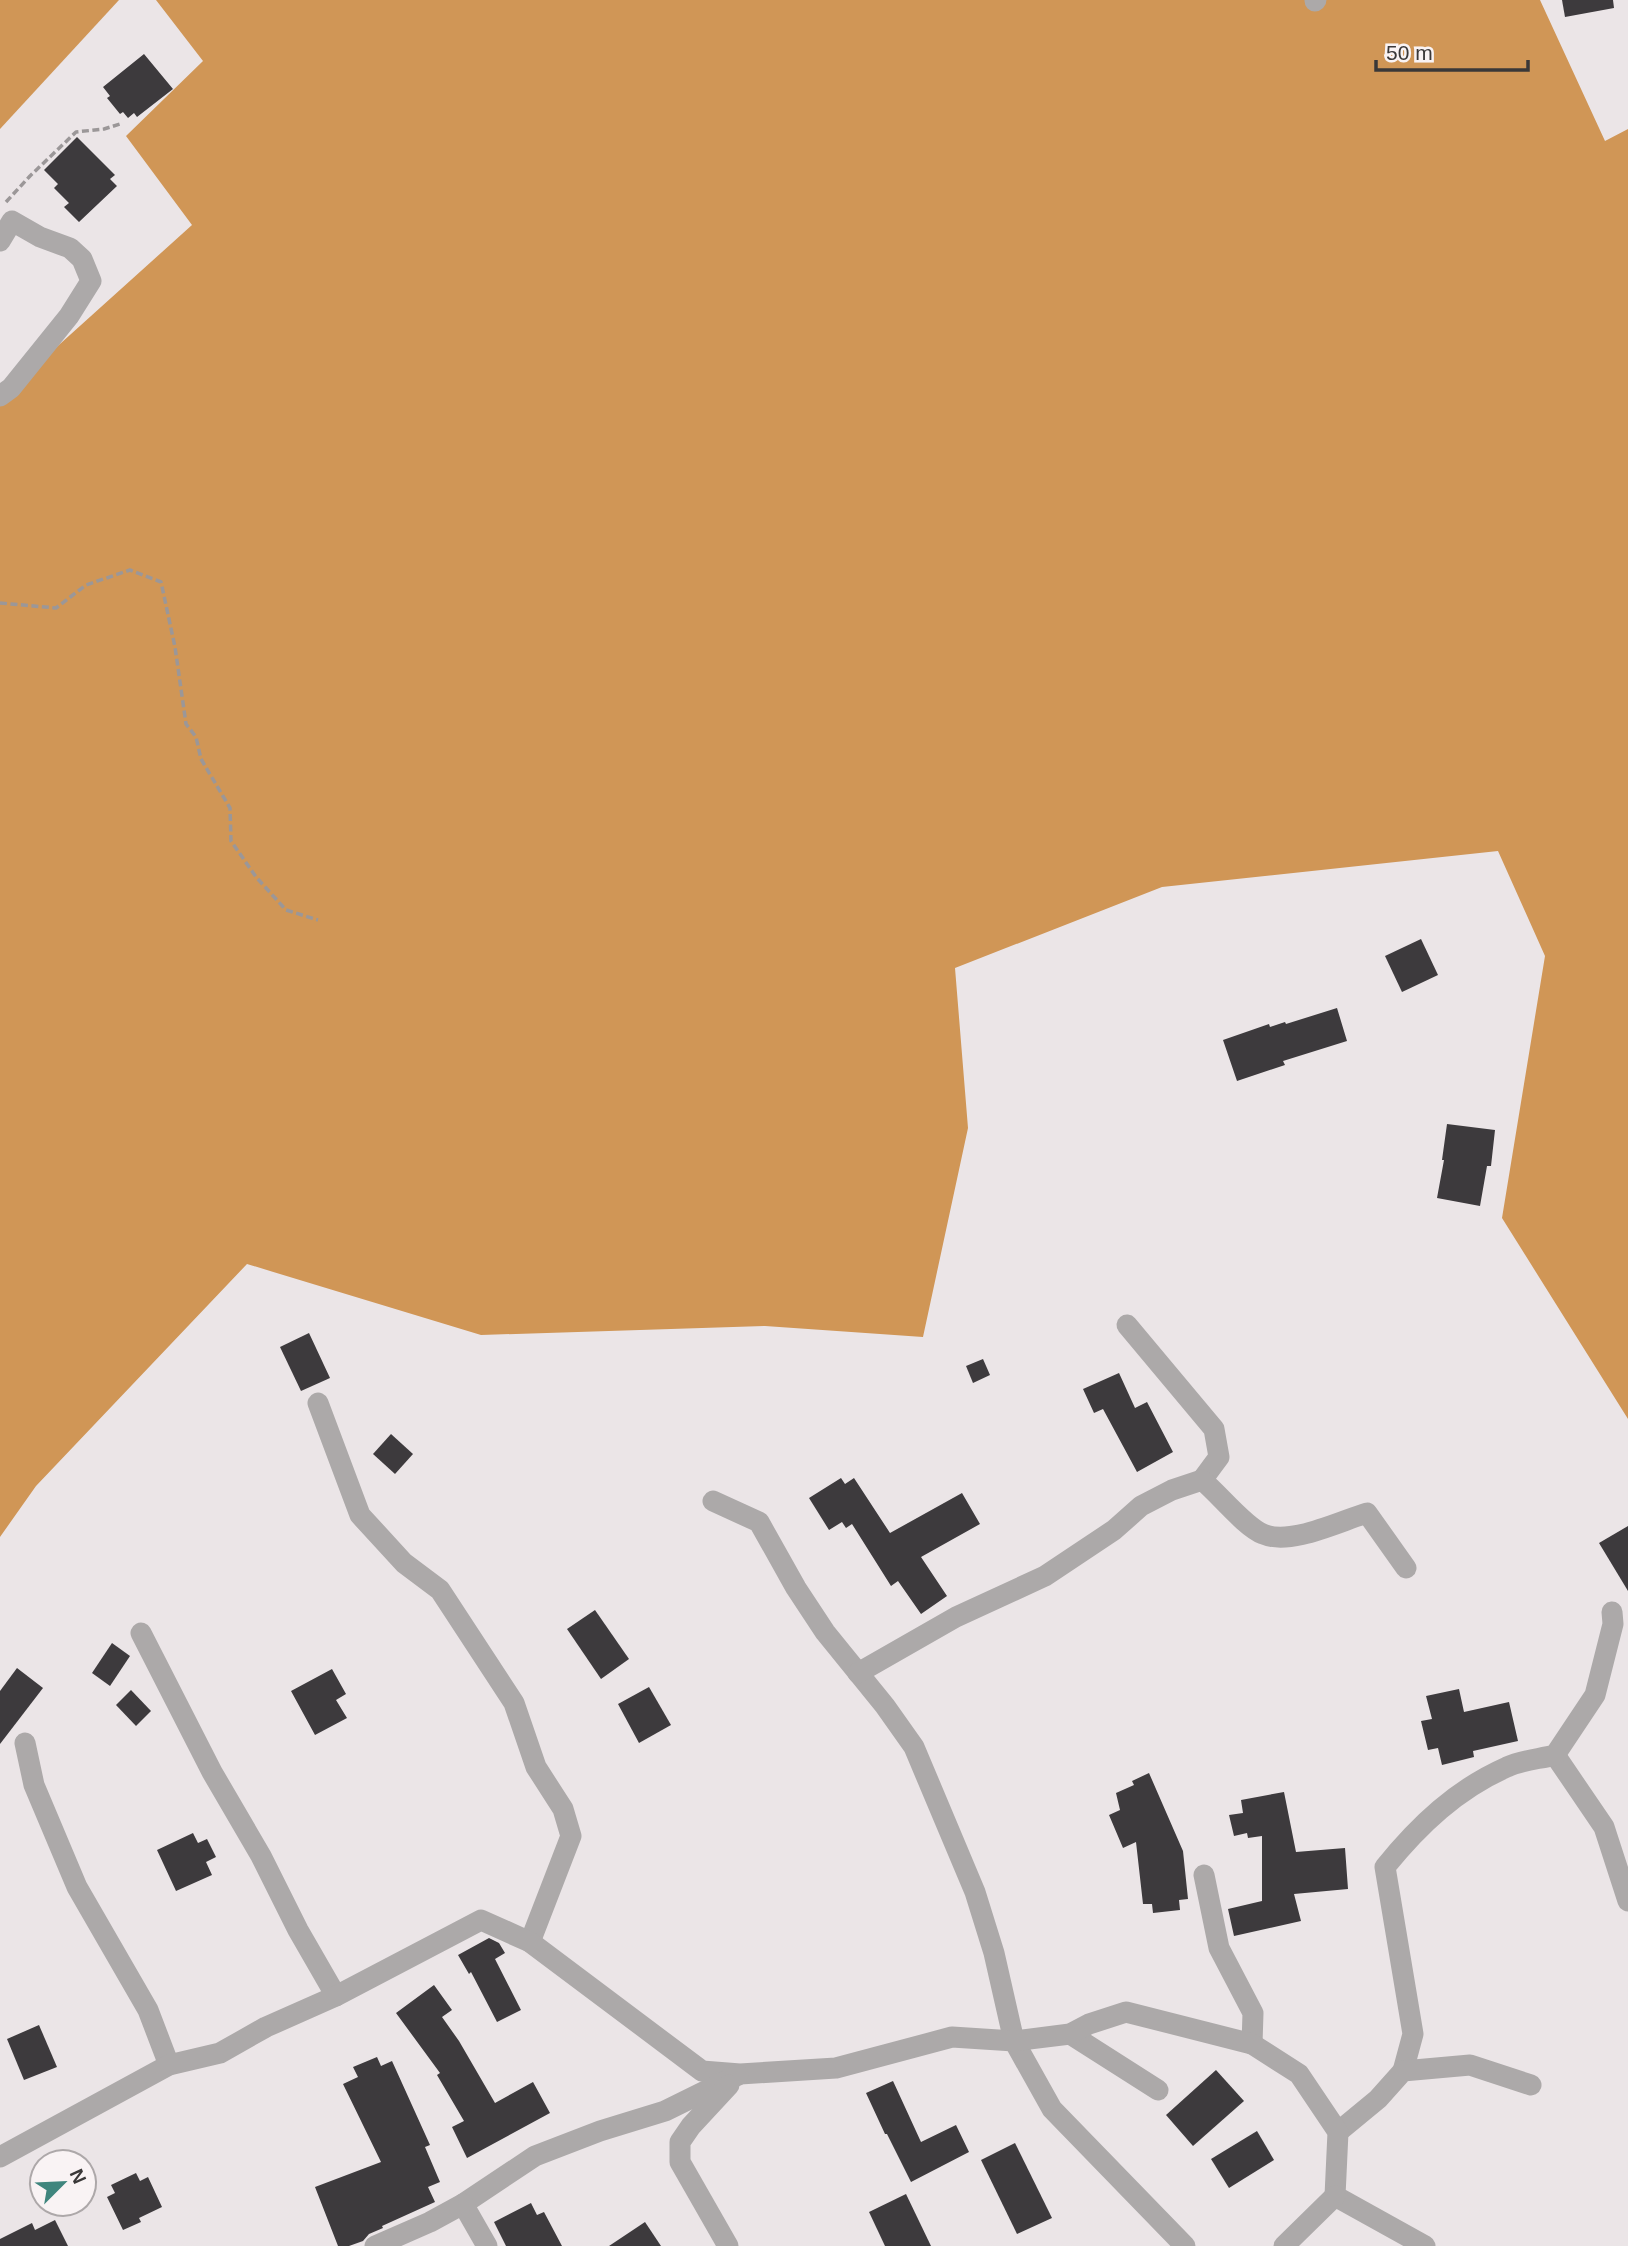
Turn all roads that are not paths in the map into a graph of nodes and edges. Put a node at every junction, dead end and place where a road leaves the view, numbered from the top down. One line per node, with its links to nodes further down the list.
1 (0, 241): 2 (street)
2 (0, 396)
3 (1127, 1325): 5 (street)
4 (318, 1403): 15 (street)
5 (1202, 1480): 7 (street); 10 (street)
6 (713, 1501): 10 (street)
7 (1406, 1568)
8 (1612, 1612): 12 (street)
9 (141, 1633): 16 (street)
10 (858, 1673): 18 (street)
11 (25, 1743): 20 (street)
12 (1555, 1755): 14 (street); 21 (street)
13 (1204, 1875): 19 (street)
14 (1628, 1901)
15 (530, 1942): 16 (street); 22 (street)
16 (335, 1996): 20 (street)
17 (1070, 2034): 18 (street); 19 (street); 24 (street)
18 (1014, 2041): 22 (street); 32 (street)
19 (1252, 2044): 25 (street)
20 (169, 2065): 26 (street)
21 (1403, 2071): 23 (street); 25 (street)
22 (740, 2074): 28 (street); 31 (street)
23 (1531, 2085)
24 (1158, 2090)
25 (1338, 2133): 27 (street)
26 (0, 2157)
27 (1335, 2196): 33 (street); 34 (street)
28 (463, 2204): 29 (street); 30 (street)
29 (375, 2246)
30 (487, 2246)
31 (728, 2246)
32 (1185, 2246)
33 (1284, 2246)
34 (1425, 2246)

